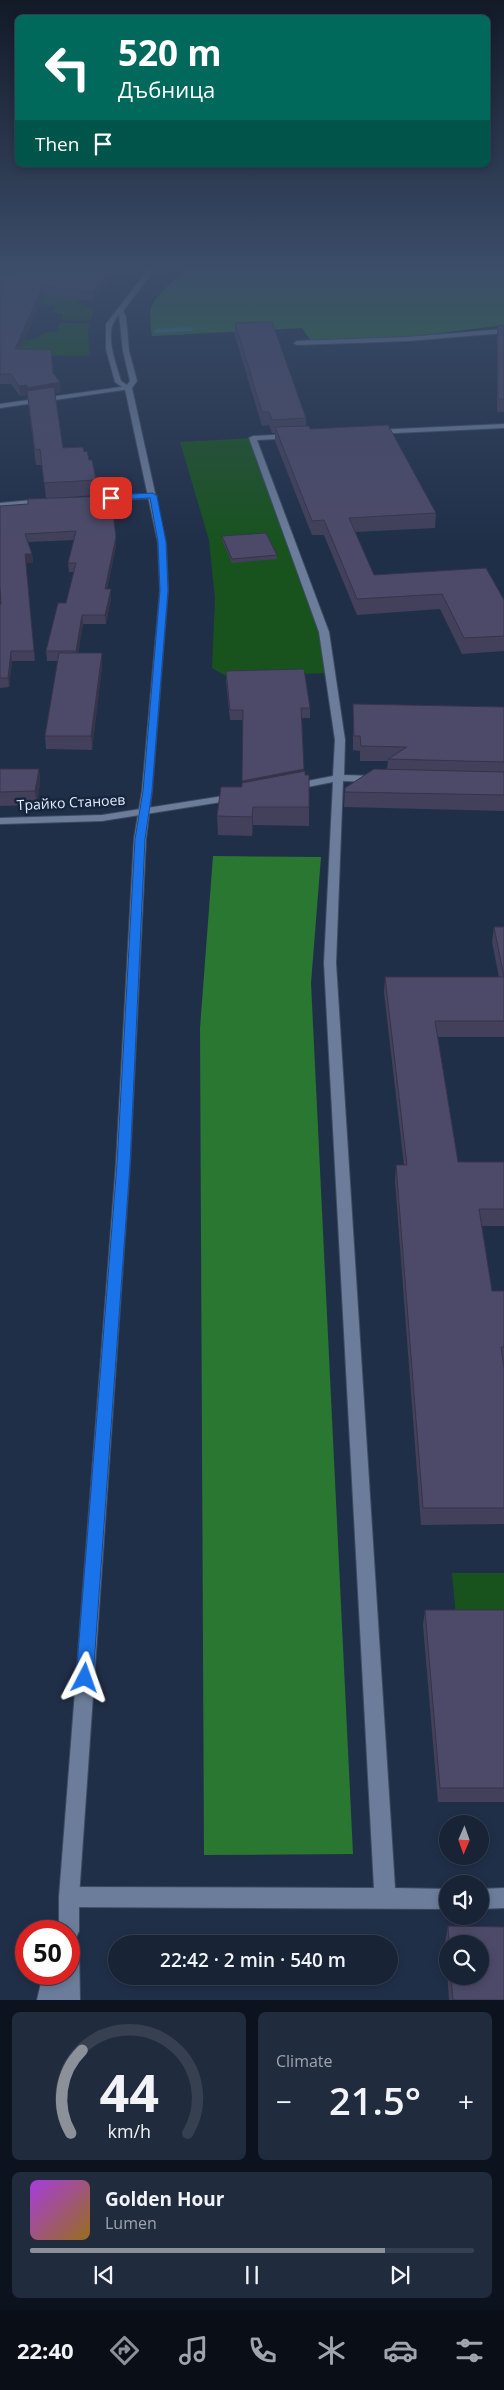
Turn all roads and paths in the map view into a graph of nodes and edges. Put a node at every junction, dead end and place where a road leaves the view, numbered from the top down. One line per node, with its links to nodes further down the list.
1 (113, 359): 3 (street)
2 (128, 359): 3 (street)
3 (128, 388): 4 (street); 8 (street)
4 (0, 406)
5 (504, 426): 6 (street)
6 (361, 433)
7 (298, 436): 12 (street)
8 (153, 496): 9 (street); 16 (street)
9 (83, 499)
10 (55, 501): 11 (street)
11 (0, 505)
12 (338, 778): 13 (street); 14 (street); 20 (street)
13 (388, 780)
14 (280, 789)
15 (252, 794): 16 (street, Трайко Станоев)
16 (144, 812): 17 (street, Трайко Станоев); 18 (street)
17 (0, 821)
18 (69, 1896): 20 (street); 23 (street); 24 (street)
19 (504, 1898): 22 (street)
20 (385, 1899): 21 (street)
21 (439, 1899)
22 (489, 1899)
23 (64, 1920)
24 (69, 1920)
25 (51, 1985): 27 (street)
26 (69, 1985): 28 (street)
27 (48, 2000)
28 (69, 2000)

